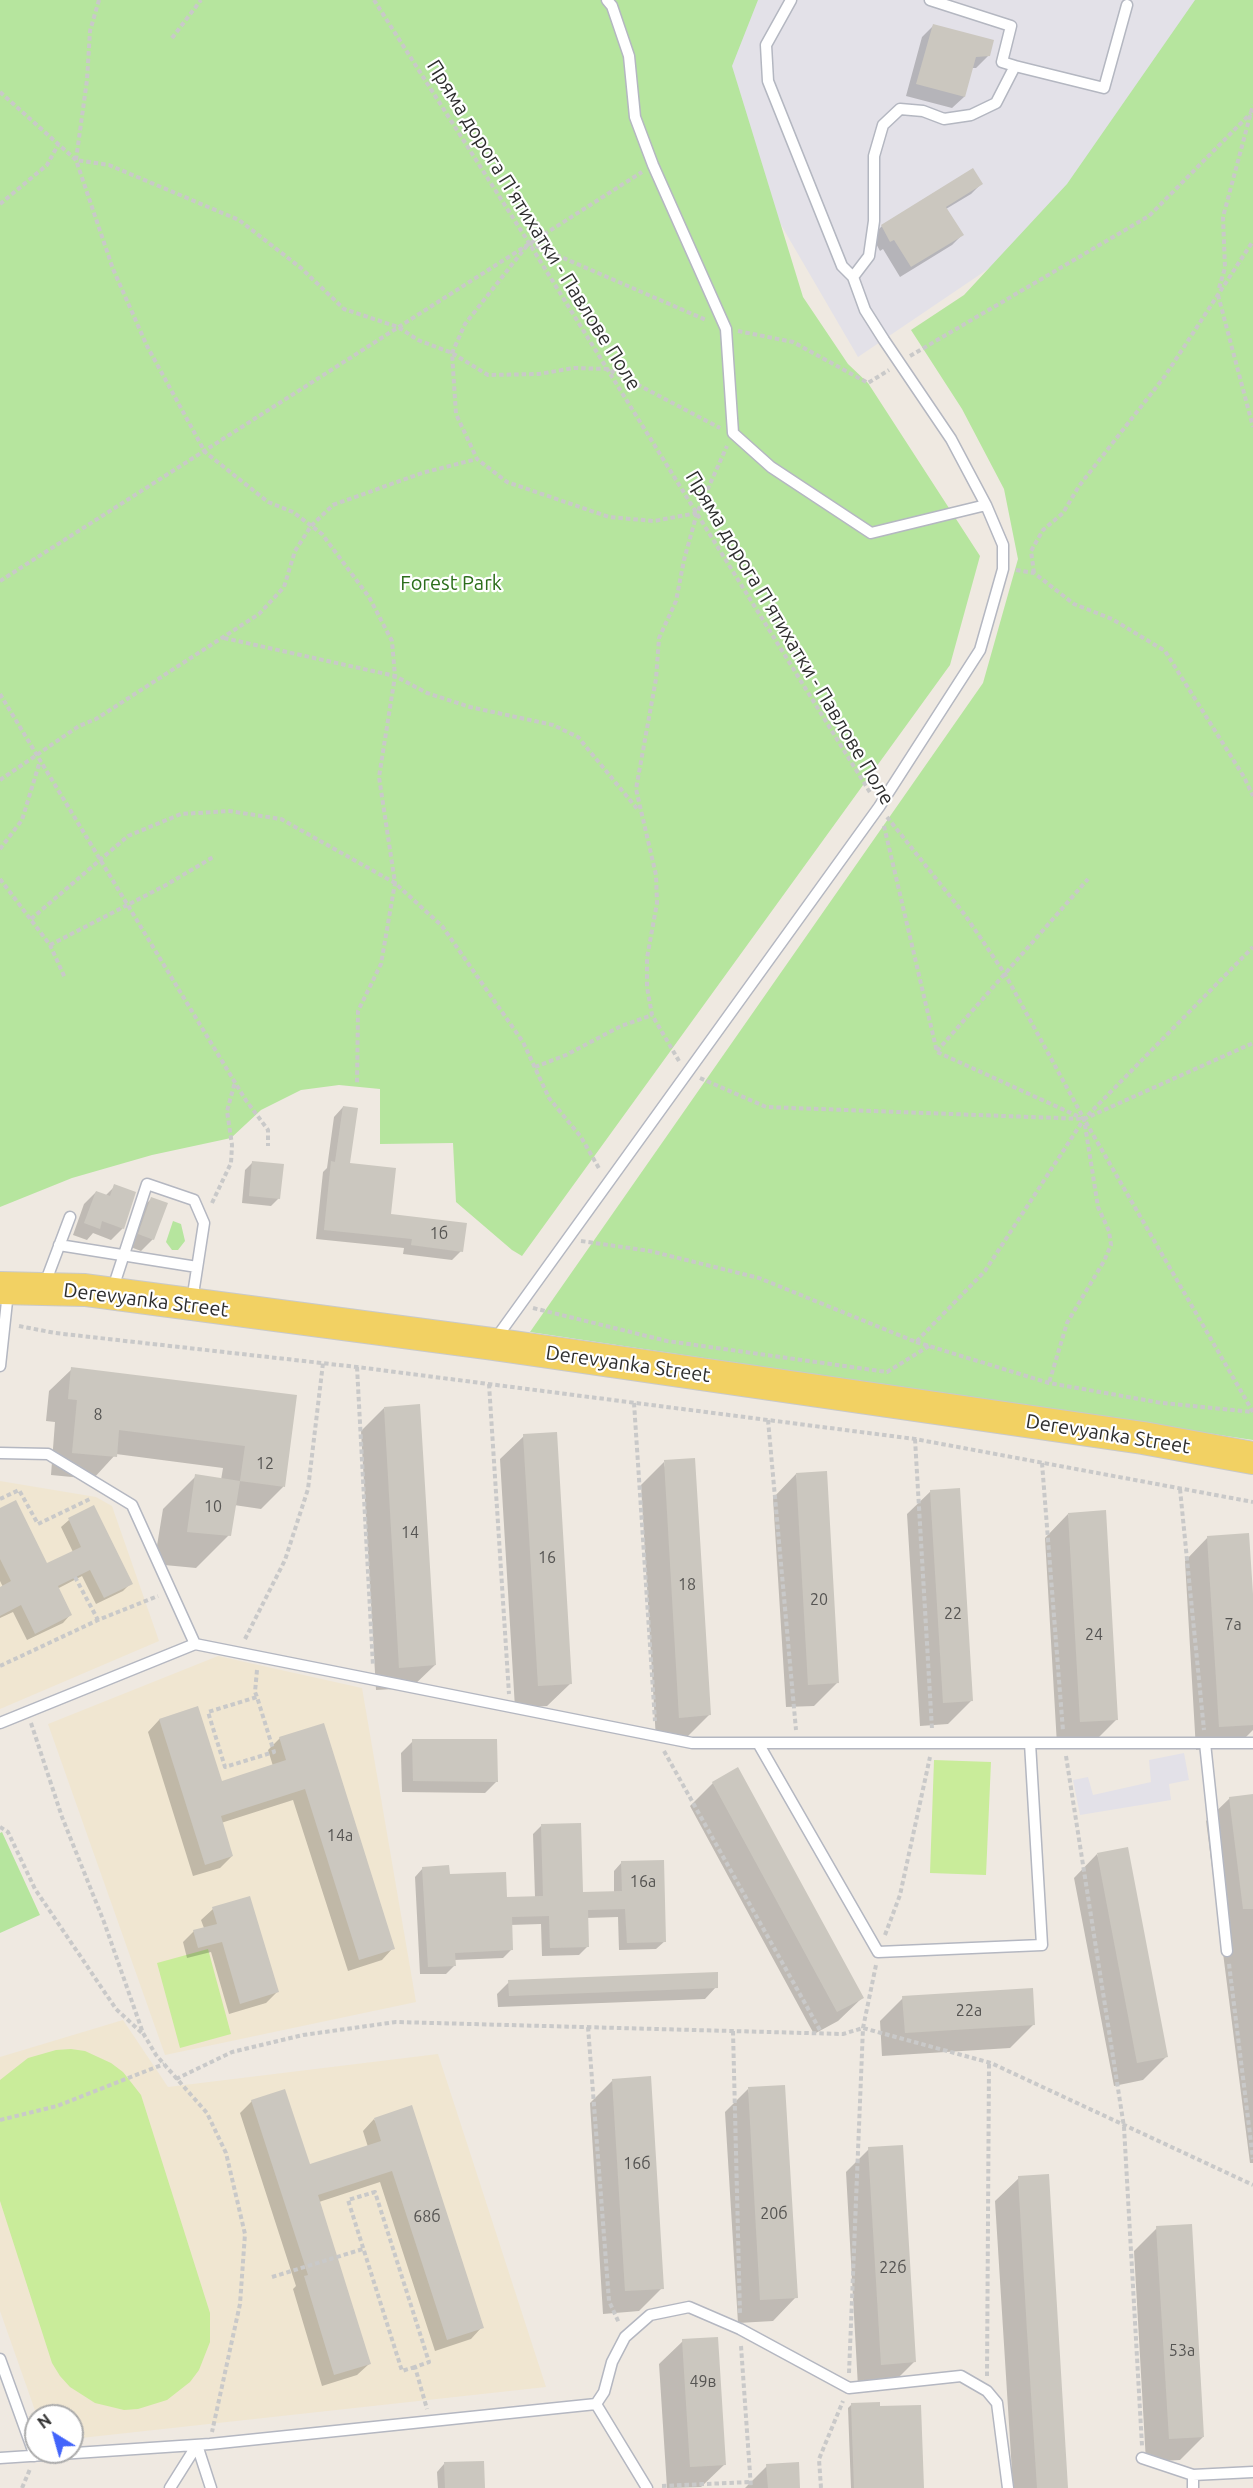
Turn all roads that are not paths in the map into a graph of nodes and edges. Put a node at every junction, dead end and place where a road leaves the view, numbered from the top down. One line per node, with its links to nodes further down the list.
1 (607, 0): 7 (lane)
2 (791, 0): 6 (lane)
3 (930, 0): 5 (lane)
4 (1127, 5): 5 (lane)
5 (1015, 66): 6 (lane)
6 (853, 277): 7 (lane)
7 (986, 505): 16 (lane)
8 (70, 1217): 9 (lane)
9 (59, 1245): 10 (lane); 13 (lane)
10 (123, 1256): 11 (lane); 11 (lane); 14 (lane)
11 (197, 1267): 15 (lane)
12 (4, 1288): 13 (main road, Derevyanka Street); 17 (lane)
13 (43, 1289): 14 (main road, Derevyanka Street)
14 (111, 1294): 15 (main road, Derevyanka Street)
15 (191, 1304): 16 (main road, Derevyanka Street)
16 (493, 1344): 19 (main road, Derevyanka Street)
17 (0, 1366)
18 (0, 1454): 20 (lane)
19 (1253, 1458)
20 (195, 1644): 21 (lane); 22 (lane)
21 (0, 1724)
22 (758, 1743): 23 (lane); 23 (lane)
23 (1030, 1743): 24 (lane)
24 (1205, 1743): 25 (lane); 26 (lane)
25 (1253, 1743)
26 (1227, 1951)
27 (0, 2359): 29 (lane)
28 (596, 2404): 30 (lane); 39 (lane); 40 (lane)
29 (24, 2426)
30 (197, 2445): 31 (lane); 37 (lane); 38 (lane)
31 (84, 2453)
32 (24, 2457): 33 (lane)
33 (0, 2458)
34 (1142, 2458): 36 (lane)
35 (1253, 2472): 36 (lane)
36 (1192, 2475): 41 (lane)
37 (170, 2488)
38 (212, 2488)
39 (647, 2488)
40 (1008, 2488)
41 (1193, 2488)

